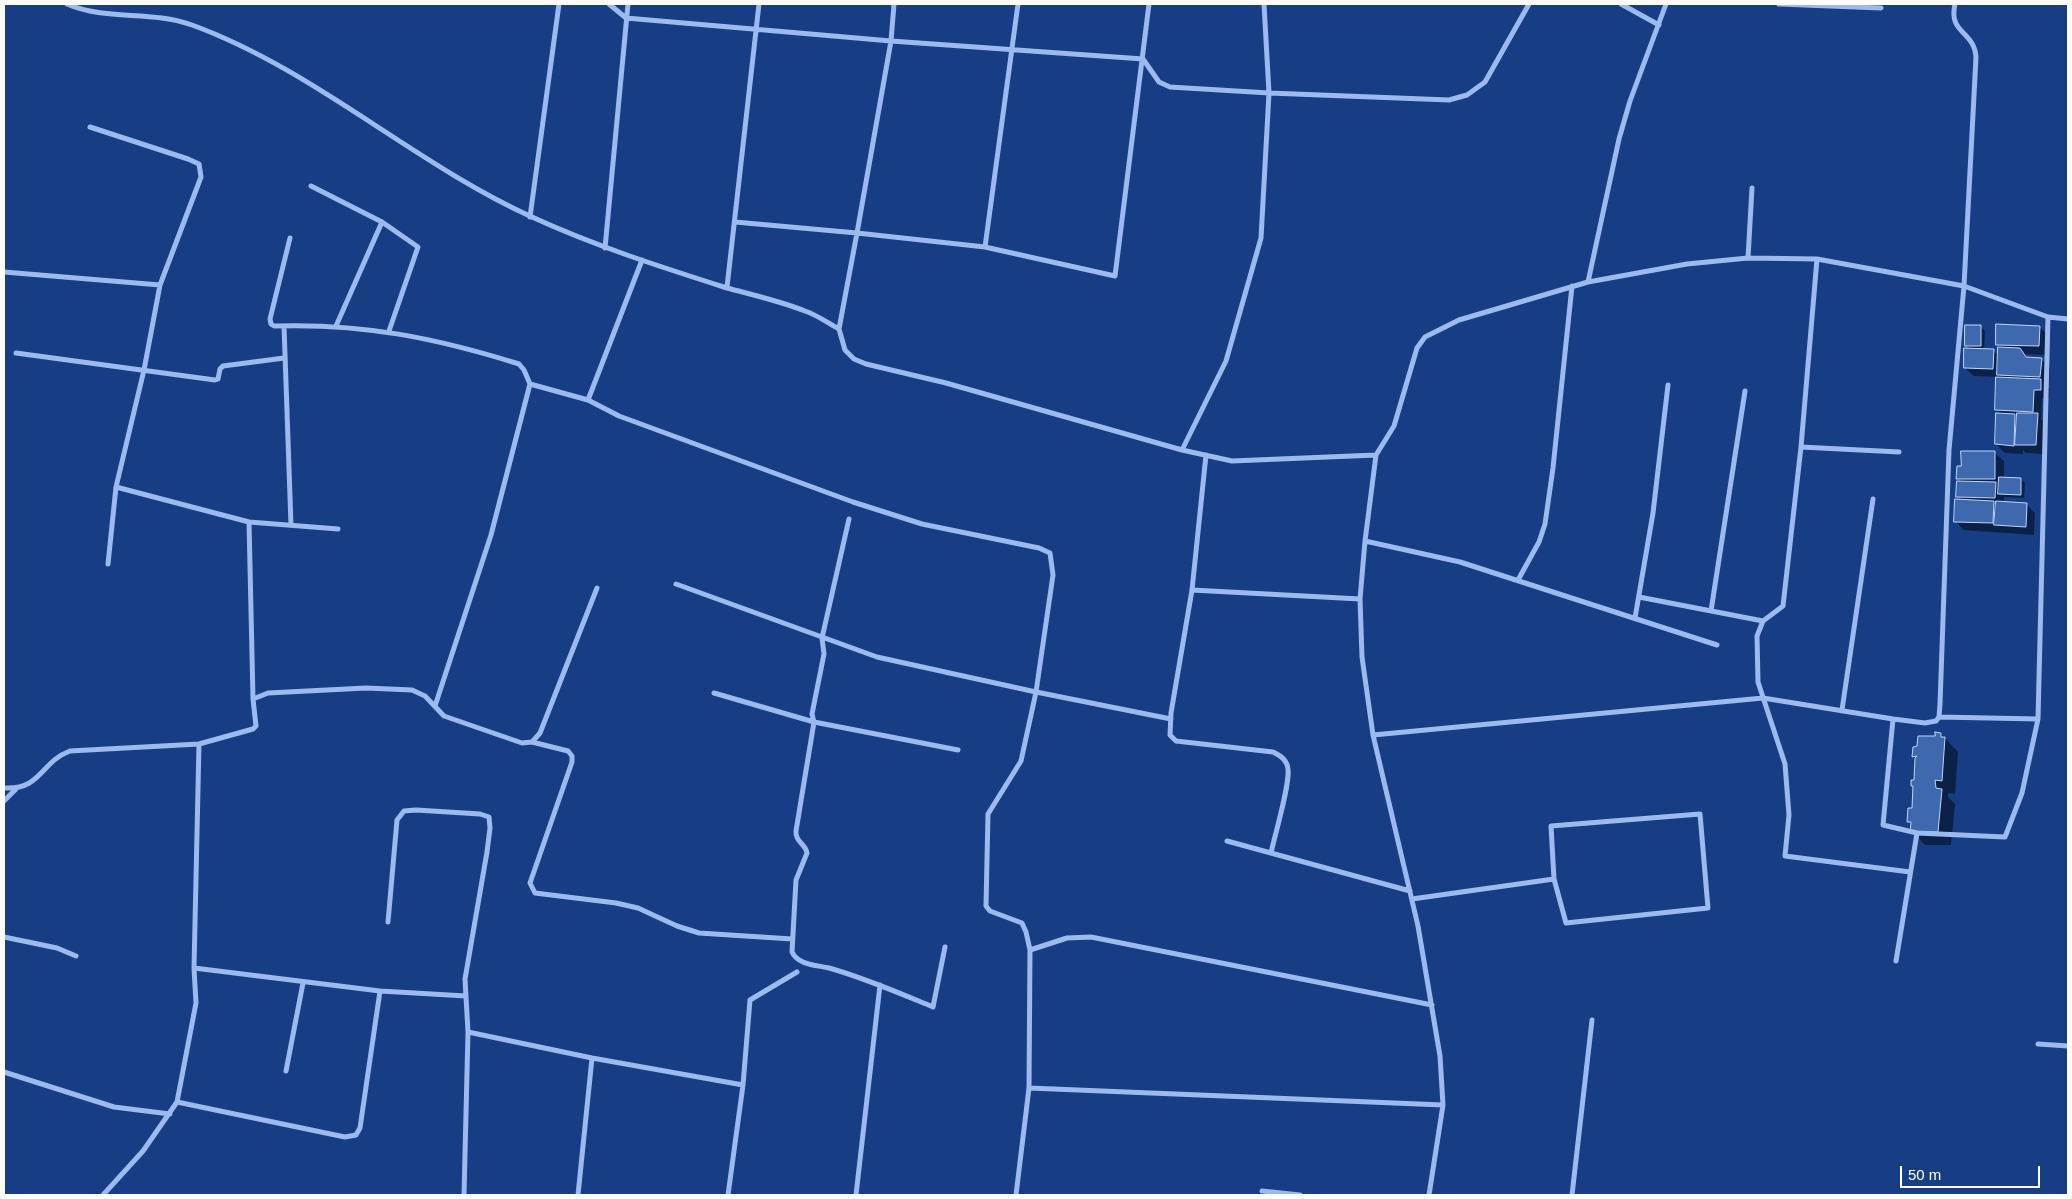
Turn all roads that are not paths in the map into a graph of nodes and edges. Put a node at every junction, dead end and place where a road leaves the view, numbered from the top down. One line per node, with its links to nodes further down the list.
1 (67, 4): 26 (street)
2 (558, 4): 26 (street)
3 (609, 4): 16 (street)
4 (628, 4): 16 (street)
5 (758, 4): 18 (street)
6 (894, 4): 19 (street)
7 (1018, 4): 20 (street)
8 (1149, 4): 21 (street)
9 (1264, 4): 22 (street)
10 (1529, 4): 22 (street)
11 (1621, 4): 17 (street)
12 (1666, 4): 17 (street)
13 (1779, 4): 15 (street)
14 (1955, 4): 40 (street)
15 (1880, 8)
16 (626, 18): 18 (street); 32 (street)
17 (1659, 25): 37 (street)
18 (756, 30): 19 (street); 28 (street)
19 (891, 41): 20 (street); 29 (street)
20 (1013, 50): 21 (street); 31 (street)
21 (1143, 59): 22 (street); 31 (street)
22 (1269, 93): 56 (street)
23 (90, 127): 38 (street)
24 (311, 186): 27 (street)
25 (1752, 188): 33 (street)
26 (530, 216): 32 (street)
27 (382, 222): 45 (street); 47 (street)
28 (735, 222): 29 (street); 41 (street)
29 (857, 233): 31 (street); 46 (street)
30 (290, 238): 44 (street)
31 (985, 247)
32 (605, 248): 35 (street)
33 (1748, 258): 34 (street); 37 (street)
34 (1817, 259): 40 (street); 55 (street)
35 (642, 260): 41 (street); 54 (street)
36 (4, 272): 38 (street)
37 (1588, 282): 39 (street)
38 (160, 285): 50 (street)
39 (1572, 286): 59 (street); 68 (street)
40 (1964, 286): 42 (street); 85 (street)
41 (727, 288): 46 (street)
42 (2048, 317): 43 (street); 88 (street)
43 (2068, 319)
44 (284, 326): 45 (street); 49 (street)
45 (336, 326): 47 (street)
46 (839, 328): 56 (street)
47 (389, 331): 51 (street)
48 (16, 354): 50 (street)
49 (284, 358): 50 (street); 64 (street)
50 (144, 370): 60 (street)
51 (530, 384): 54 (street); 83 (street)
52 (1668, 385): 72 (street)
53 (1745, 391): 74 (street)
54 (588, 400): 79 (street)
55 (1801, 447): 57 (street); 76 (street)
56 (1182, 450): 58 (street)
57 (1899, 452)
58 (1206, 455): 59 (street); 71 (street)
59 (1376, 455): 66 (street)
60 (116, 487): 63 (street); 67 (street)
61 (1873, 499): 84 (street)
62 (849, 519): 77 (street)
63 (249, 522): 64 (street); 82 (street)
64 (292, 525): 65 (street)
65 (338, 529)
66 (1365, 541): 68 (street); 73 (street)
67 (108, 564)
68 (1518, 580): 75 (street)
69 (676, 584): 77 (street)
70 (597, 588): 91 (street)
71 (1192, 590): 73 (street); 86 (street)
72 (1638, 598): 74 (street); 75 (street)
73 (1360, 599): 90 (street)
74 (1711, 611): 76 (street)
75 (1636, 618): 78 (street)
76 (1763, 621): 81 (street)
77 (822, 638): 79 (street); 89 (street)
78 (1717, 644)
79 (1036, 692): 86 (street); 108 (street)
80 (714, 693): 89 (street)
81 (1763, 698): 84 (street); 90 (street); 100 (street)
82 (252, 699): 83 (street); 92 (street)
83 (436, 706): 91 (street)
84 (1842, 710): 87 (street)
85 (1939, 717): 87 (street); 88 (street)
86 (1170, 719): 99 (street)
87 (1893, 719): 97 (street)
88 (2038, 719): 97 (street)
89 (814, 722): 93 (street); 106 (street)
90 (1373, 735): 102 (street)
91 (532, 742): 106 (street)
92 (199, 744): 95 (street); 111 (street)
93 (958, 750)
94 (4, 788): 95 (street)
95 (16, 789): 96 (street)
96 (4, 801)
97 (1917, 833): 100 (street)
98 (1227, 841): 99 (street)
99 (1271, 853): 102 (street)
100 (1910, 872): 110 (street)
101 (1554, 879): 101 (street); 103 (street)
102 (1410, 891): 103 (street)
103 (1412, 900): 117 (street)
104 (388, 922): 116 (street)
105 (4, 937): 109 (street)
106 (792, 939): 114 (street)
107 (946, 947): 114 (street)
108 (1030, 950): 117 (street); 126 (street)
109 (76, 956)
110 (1896, 961)
111 (194, 968): 113 (street); 127 (street)
112 (796, 972): 125 (street)
113 (303, 983): 115 (street); 123 (street)
114 (880, 985): 135 (street)
115 (380, 991): 116 (street); 127 (street)
116 (466, 996): 119 (street)
117 (1432, 1005): 128 (street)
118 (1592, 1020): 139 (street)
119 (468, 1032): 122 (street); 132 (street)
120 (2038, 1044): 121 (street)
121 (2068, 1046)
122 (592, 1058): 125 (street); 133 (street)
123 (286, 1071)
124 (4, 1072): 129 (street)
125 (743, 1085): 134 (street)
126 (1029, 1088): 128 (street); 136 (street)
127 (178, 1102): 129 (street)
128 (1443, 1106): 138 (street)
129 (170, 1114): 131 (street)
130 (1262, 1191): 137 (street)
131 (103, 1195)
132 (464, 1195)
133 (578, 1195)
134 (728, 1195)
135 (856, 1195)
136 (1016, 1195)
137 (1300, 1195)
138 (1429, 1195)
139 (1572, 1195)

